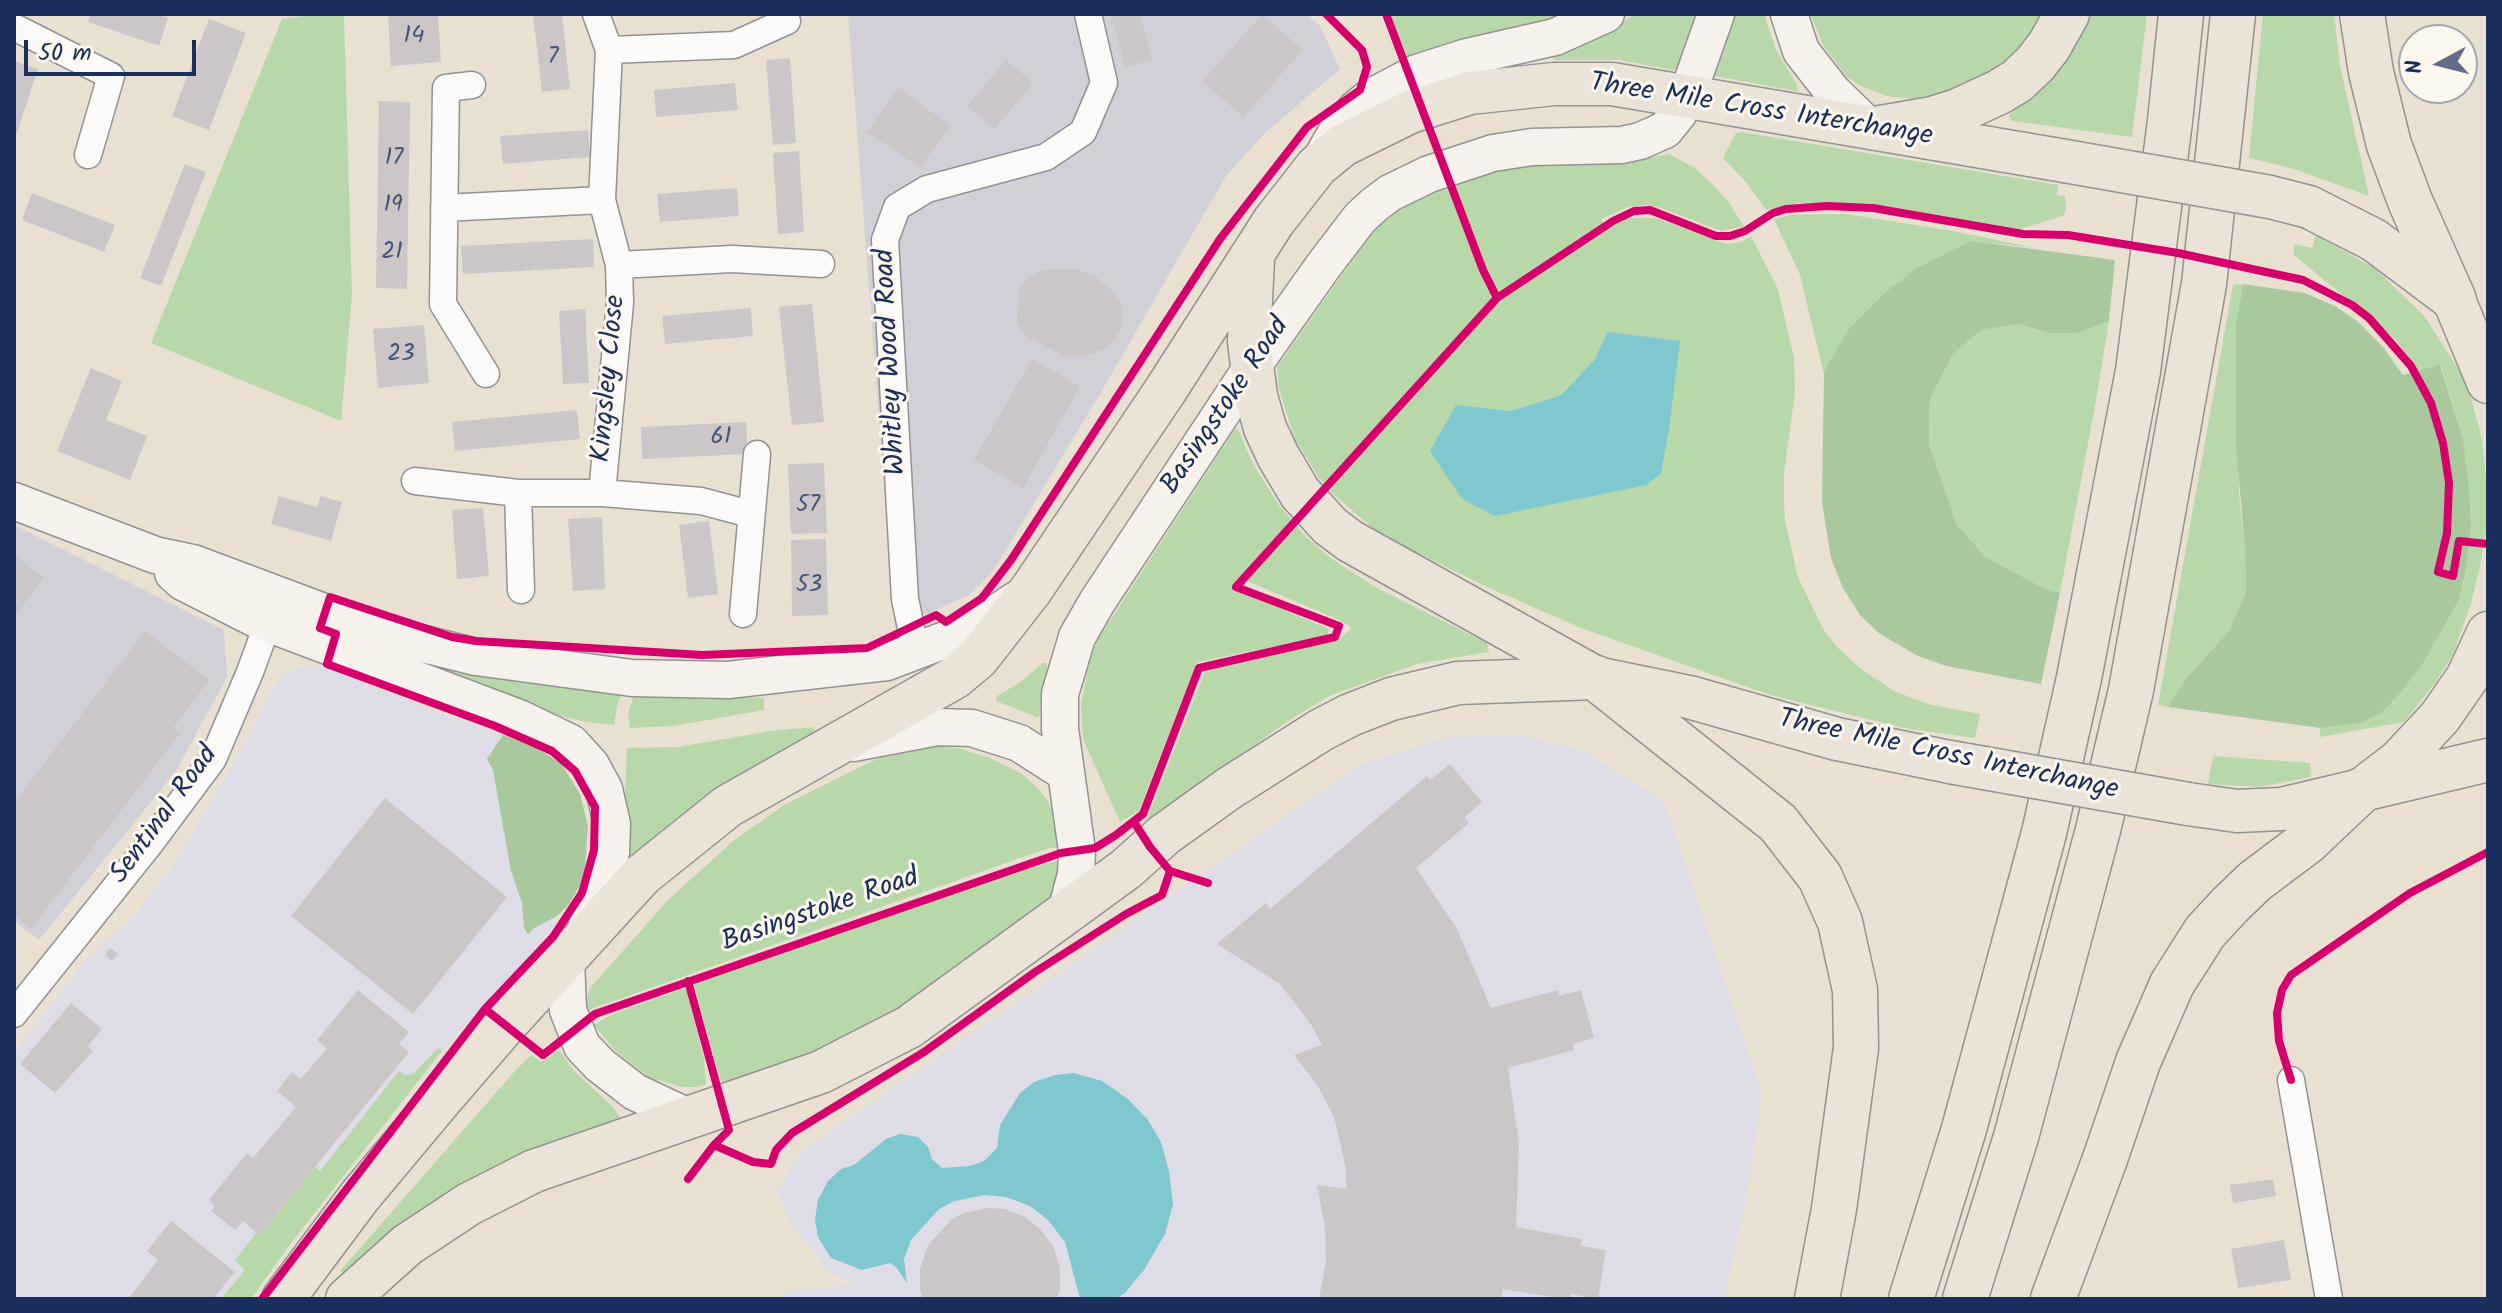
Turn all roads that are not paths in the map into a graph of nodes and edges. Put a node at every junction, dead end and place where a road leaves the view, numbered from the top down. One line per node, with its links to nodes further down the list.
1 (596, 14): 12 (street, Kingsley Close)
2 (1088, 14): 39 (street, Whitley Wood Road)
3 (1606, 14): 17 (main road)
4 (1716, 14): 14 (main road)
5 (1789, 14): 15 (main road)
6 (2067, 14): 15 (highway)
7 (2181, 14): 53 (highway)
8 (2233, 14): 54 (highway)
9 (2362, 14): 23 (highway)
10 (787, 21): 12 (street)
11 (14, 27): 16 (street)
12 (609, 50): 18 (street, Kingsley Close)
13 (472, 85): 19 (street)
14 (1676, 113): 15 (highway, Three Mile Cross Interchange); 17 (highway, Three Mile Cross Interchange); 25 (main road, Basingstoke Road)
15 (1875, 128): 23 (highway, Three Mile Cross Interchange, bridge)
16 (88, 155)
17 (1317, 166): 20 (highway, Three Mile Cross Interchange)
18 (602, 200): 19 (street); 22 (street, Kingsley Close)
19 (444, 208): 26 (street)
20 (1254, 253): 25 (highway, Three Mile Cross Interchange); 35 (highway)
21 (821, 264): 22 (street, Kingsley Close)
22 (619, 265): 31 (street, Kingsley Close)
23 (2454, 300): 24 (highway); 27 (highway)
24 (2488, 343)
25 (1252, 367): 40 (highway, Three Mile Cross Interchange); 43 (main road, Basingstoke Road)
26 (486, 374)
27 (2488, 382)
28 (757, 454): 33 (street)
29 (415, 481): 30 (street, Kingsley Close)
30 (518, 493): 31 (street, Kingsley Close); 34 (street)
31 (602, 493): 33 (street, Kingsley Close)
32 (14, 501): 36 (main road)
33 (750, 514): 37 (street)
34 (521, 590)
35 (1031, 590): 39 (main road); 41 (highway)
36 (272, 610): 39 (main road); 46 (main road); 47 (street, Sentinal Road)
37 (743, 614)
38 (2488, 633): 44 (highway, Three Mile Cross Interchange)
39 (916, 652)
40 (1596, 678): 44 (highway, Three Mile Cross Interchange, bridge); 45 (highway); 52 (highway)
41 (829, 749): 43 (main road); 46 (highway)
42 (2488, 760): 44 (highway)
43 (1066, 773): 45 (main road, Basingstoke Road)
44 (2363, 789): 55 (highway)
45 (1066, 912): 49 (highway)
46 (574, 950): 49 (main road); 50 (highway)
47 (14, 1014)
48 (2291, 1080): 56 (street)
49 (688, 1117): 51 (highway)
50 (283, 1299)
51 (347, 1299)
52 (1817, 1299)
53 (1911, 1299)
54 (1965, 1299)
55 (2053, 1299)
56 (2329, 1299)

